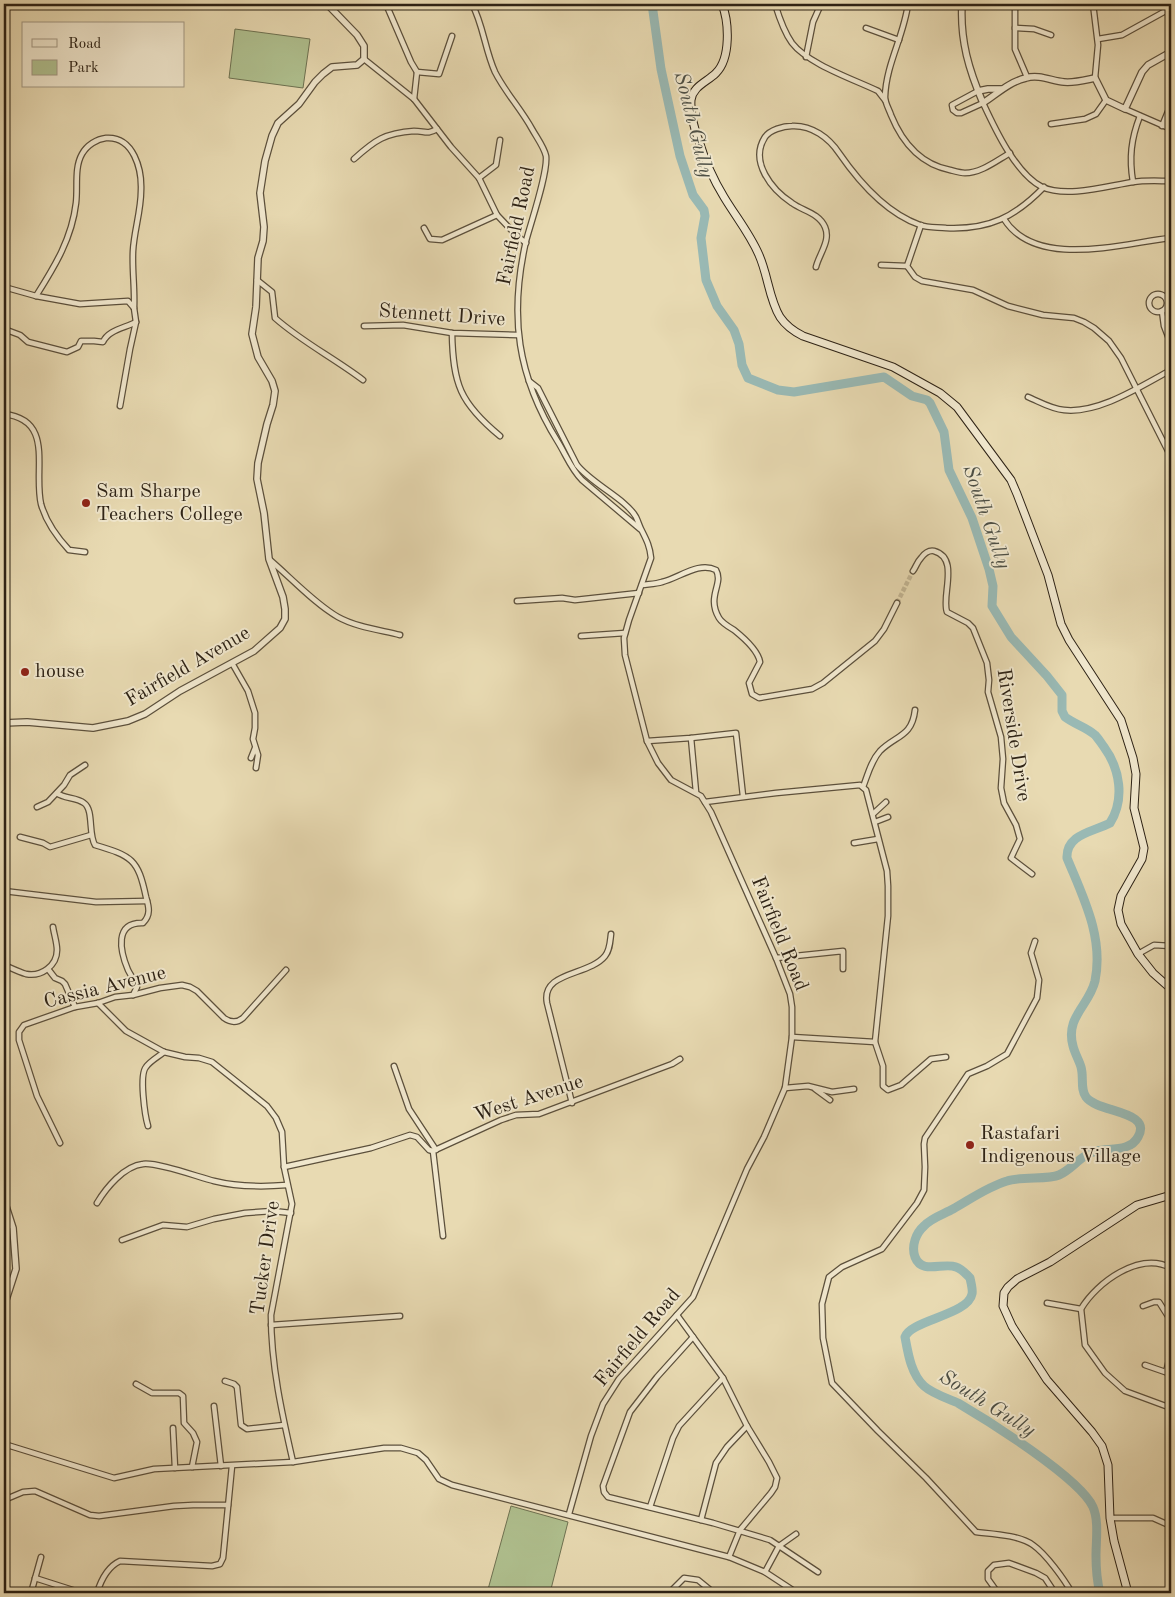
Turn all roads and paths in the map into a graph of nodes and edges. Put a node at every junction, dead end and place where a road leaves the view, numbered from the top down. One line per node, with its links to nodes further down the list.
1 (327, 4): 20 (street)
2 (386, 4): 21 (street)
3 (472, 4): 49 (street, Fairfield Road)
4 (722, 4): 112 (main road)
5 (775, 4): 19 (street)
6 (820, 4): 19 (street)
7 (908, 4): 17 (street)
8 (962, 4): 25 (street)
9 (1015, 4): 13 (street)
10 (1093, 4): 16 (street)
11 (1171, 8): 16 (street)
12 (866, 28): 17 (street)
13 (1015, 28): 14 (street); 22 (street)
14 (1051, 35)
15 (452, 36): 21 (street)
16 (1098, 39): 23 (street)
17 (899, 40): 27 (street)
18 (1171, 52): 31 (street)
19 (806, 57): 27 (street)
20 (364, 59): 26 (street); 53 (street, Fairfield Avenue)
21 (417, 72): 26 (street)
22 (1027, 77): 23 (street); 24 (street)
23 (1095, 78): 28 (street)
24 (1001, 89): 25 (street); 29 (street)
25 (978, 91): 29 (street); 29 (street)
26 (414, 99): 35 (street)
27 (885, 100): 38 (street)
28 (1106, 100): 31 (street); 33 (street)
29 (983, 104): 38 (street)
30 (1171, 104): 34 (street)
31 (1125, 109): 32 (street)
32 (1140, 116): 34 (street); 42 (street)
33 (1051, 124)
34 (1162, 126): 36 (street)
35 (437, 129): 39 (street); 40 (street)
36 (1171, 129)
37 (500, 140): 40 (street)
38 (1010, 154): 43 (street)
39 (354, 159)
40 (479, 178): 44 (street)
41 (1171, 181): 42 (street)
42 (1133, 182): 43 (street)
43 (1044, 188): 45 (street)
44 (497, 215): 47 (street); 49 (street)
45 (1004, 219): 46 (street); 48 (street)
46 (921, 225): 51 (street); 52 (street)
47 (424, 228)
48 (1171, 238)
49 (526, 242): 62 (street, Fairfield Road)
50 (880, 265): 51 (street)
51 (907, 266): 66 (street)
52 (816, 267)
53 (257, 280): 65 (street); 73 (street, Fairfield Avenue)
54 (4, 287): 55 (street)
55 (36, 296): 56 (street); 56 (street)
56 (134, 308): 58 (street)
57 (1162, 312): 57 (street); 63 (street)
58 (136, 322): 60 (street); 68 (street)
59 (364, 326): 61 (street, Stennett Drive)
60 (4, 329)
61 (452, 333): 62 (street, Stennett Drive); 70 (street)
62 (518, 335): 75 (street, Fairfield Road)
63 (1171, 344)
64 (1171, 370): 66 (street)
65 (363, 380)
66 (1136, 389): 67 (street); 71 (street)
67 (1028, 397)
68 (120, 406)
69 (4, 414): 72 (street)
70 (500, 436)
71 (1171, 457)
72 (85, 552)
73 (269, 559): 80 (street); 82 (street, Fairfield Avenue)
74 (913, 571): 105 (street, Riverside Drive)
75 (642, 585): 76 (street, Fairfield Road); 78 (street)
76 (639, 593): 77 (street); 79 (street, Fairfield Road)
77 (517, 602)
78 (897, 603)
79 (625, 633): 81 (street); 86 (street, Fairfield Road)
80 (400, 635)
81 (581, 636)
82 (232, 663): 84 (street, Fairfield Avenue); 87 (street)
83 (915, 710): 91 (street)
84 (4, 723)
85 (691, 738): 86 (street); 92 (street); 94 (street)
86 (647, 741): 92 (street, Fairfield Road)
87 (254, 748): 88 (street); 90 (street)
88 (251, 758)
89 (85, 765): 93 (street)
90 (256, 768)
91 (864, 787): 94 (street); 98 (street)
92 (696, 792): 95 (street, Fairfield Road)
93 (57, 793): 97 (street); 101 (street)
94 (743, 796): 95 (street)
95 (705, 802): 113 (street, Fairfield Road)
96 (886, 802): 98 (street)
97 (37, 807)
98 (873, 814): 100 (street)
99 (888, 817): 100 (street)
100 (875, 822): 103 (street)
101 (91, 835): 102 (street); 107 (street)
102 (20, 837)
103 (878, 839): 104 (street); 123 (street)
104 (854, 843)
105 (1032, 874)
106 (4, 891): 107 (street)
107 (147, 901): 119 (street)
108 (53, 927): 115 (street)
109 (611, 934): 132 (street)
110 (1035, 941): 195 (street)
111 (1171, 946): 112 (street)
112 (1138, 954): 118 (main road)
113 (776, 958): 116 (street); 122 (street, Fairfield Road)
114 (4, 965): 115 (street)
115 (48, 969): 121 (street)
116 (843, 969)
117 (286, 970): 119 (street, Cassia Avenue)
118 (1171, 989)
119 (133, 995): 120 (street, Cassia Avenue)
120 (98, 1003): 121 (street, Cassia Avenue); 124 (street, Tucker Drive)
121 (75, 1008): 134 (street, Cassia Avenue)
122 (792, 1037): 123 (street); 128 (street, Fairfield Road)
123 (875, 1042): 125 (street)
124 (164, 1052): 133 (street); 136 (street, Tucker Drive)
125 (946, 1057)
126 (680, 1058): 132 (street, West Avenue)
127 (394, 1066): 135 (street)
128 (785, 1088): 129 (street); 149 (street, Fairfield Road)
129 (814, 1088): 130 (street); 131 (street)
130 (854, 1089)
131 (830, 1100)
132 (572, 1103): 135 (street, West Avenue)
133 (148, 1126)
134 (60, 1142)
135 (434, 1150): 136 (street); 142 (street)
136 (284, 1167): 137 (street, Tucker Drive)
137 (287, 1185): 140 (street); 141 (street, Tucker Drive)
138 (1171, 1195): 176 (main road)
139 (4, 1200): 146 (street)
140 (97, 1203)
141 (290, 1213): 143 (street); 152 (street, Tucker Drive)
142 (443, 1236)
143 (122, 1240)
144 (1171, 1268): 148 (street)
145 (1047, 1304): 148 (street)
146 (4, 1306)
147 (1143, 1306): 151 (street)
148 (1082, 1309): 162 (street)
149 (677, 1315): 153 (street); 175 (street, Fairfield Road)
150 (400, 1316): 152 (street)
151 (1171, 1322)
152 (271, 1326): 163 (street, Tucker Drive)
153 (693, 1337): 158 (street); 174 (street)
154 (1171, 1352): 156 (street)
155 (1145, 1365): 156 (street)
156 (1166, 1372): 157 (street)
157 (1171, 1374)
158 (723, 1378): 164 (street); 174 (street)
159 (225, 1381): 163 (street)
160 (136, 1384): 170 (street)
161 (214, 1406): 168 (street)
162 (1171, 1408)
163 (284, 1425): 167 (street, Tucker Drive)
164 (747, 1426): 177 (street); 179 (street)
165 (173, 1428): 171 (street)
166 (4, 1444): 171 (street)
167 (293, 1462): 169 (street); 175 (street)
168 (221, 1466): 169 (street); 170 (street)
169 (232, 1466): 173 (street)
170 (192, 1467): 171 (street)
171 (175, 1468)
172 (4, 1500): 173 (street)
173 (228, 1506): 189 (street)
174 (650, 1507): 177 (street)
175 (569, 1514): 183 (street)
176 (1110, 1518): 178 (street); 196 (main road)
177 (701, 1520): 179 (street)
178 (1171, 1526)
179 (740, 1530): 181 (street); 183 (street)
180 (796, 1534): 181 (street)
181 (779, 1546): 184 (street); 185 (street)
182 (41, 1557): 186 (street)
183 (729, 1558): 184 (street)
184 (765, 1572): 192 (street)
185 (818, 1572)
186 (35, 1578): 187 (street); 188 (street)
187 (31, 1593)
188 (82, 1593)
189 (97, 1593)
190 (669, 1593): 191 (street)
191 (714, 1593)
192 (797, 1593)
193 (998, 1593): 194 (street)
194 (1055, 1593)
195 (1072, 1593)
196 (1128, 1593)

